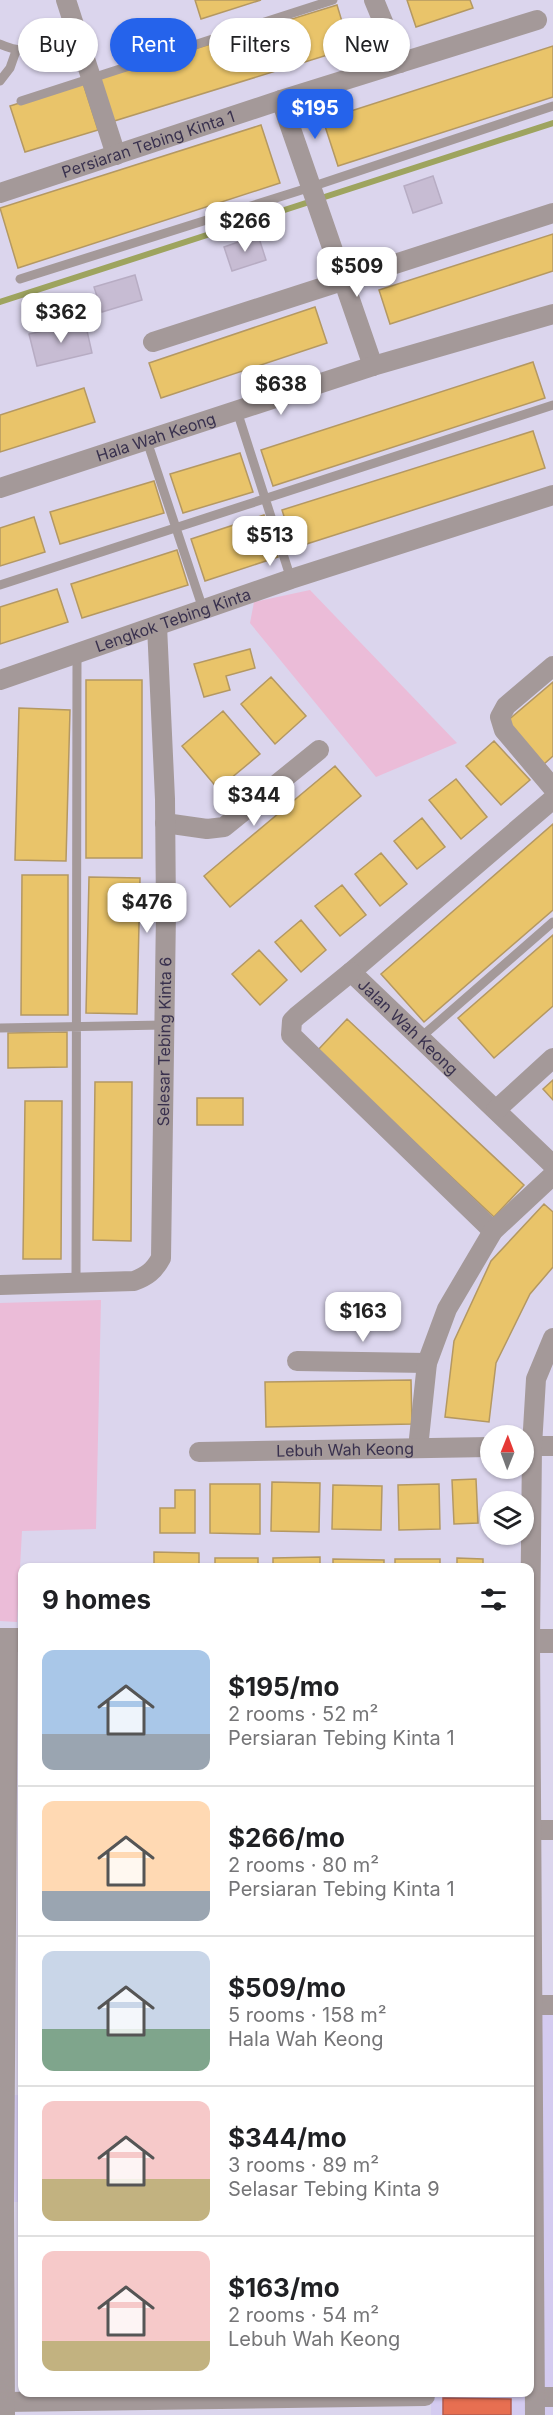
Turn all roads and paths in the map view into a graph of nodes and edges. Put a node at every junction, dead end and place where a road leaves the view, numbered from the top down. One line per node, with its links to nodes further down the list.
1 (66, 0): 10 (street)
2 (333, 0): 10 (lane)
3 (374, 0): 4 (street)
4 (381, 18)
5 (537, 20): 8 (street, Persiaran Tebing Kinta 1)
6 (0, 44): 7 (lane)
7 (16, 51): 11 (lane)
8 (410, 60)
9 (371, 72): 12 (street, Persiaran Tebing Kinta 1)
10 (91, 78): 13 (lane); 15 (street)
11 (0, 81)
12 (281, 100): 15 (street, Persiaran Tebing Kinta 1); 16 (street)
13 (21, 101)
14 (553, 106): 16 (lane)
15 (116, 155): 17 (street, Persiaran Tebing Kinta 1)
16 (311, 189): 19 (lane); 20 (street)
17 (0, 193)
18 (553, 213): 20 (street)
19 (20, 279)
20 (344, 282): 22 (street); 23 (street)
21 (553, 314): 23 (street, Hala Wah Keong)
22 (153, 342)
23 (373, 366): 25 (street, Hala Wah Keong)
24 (553, 405): 29 (lane)
25 (237, 411): 26 (street, Hala Wah Keong); 29 (lane)
26 (147, 441): 27 (street, Hala Wah Keong); 30 (lane)
27 (0, 488)
28 (553, 495): 31 (street, Lengkok Tebing Kinta)
29 (265, 500): 30 (lane); 31 (lane)
30 (176, 528): 32 (lane); 33 (lane)
31 (291, 579): 33 (street, Lengkok Tebing Kinta)
32 (0, 585)
33 (203, 609): 34 (street, Lengkok Tebing Kinta)
34 (157, 626): 35 (street, Lengkok Tebing Kinta); 41 (street, Selesar Tebing Kinta 6)
35 (77, 654): 37 (street, Lengkok Tebing Kinta); 45 (lane)
36 (553, 666): 39 (street)
37 (0, 680)
38 (319, 750): 41 (street)
39 (553, 788)
40 (553, 799): 43 (street, Jalan Wah Keong)
41 (165, 823): 44 (street, Selesar Tebing Kinta 6)
42 (553, 922): 47 (lane)
43 (351, 972): 47 (street, Jalan Wah Keong); 52 (street)
44 (164, 1025): 45 (lane); 53 (street, Selesar Tebing Kinta 6)
45 (76, 1027): 46 (lane); 53 (lane)
46 (0, 1028)
47 (420, 1038): 49 (street, Jalan Wah Keong)
48 (553, 1058): 49 (street)
49 (496, 1110): 50 (street, Jalan Wah Keong)
50 (553, 1165)
51 (553, 1175): 52 (street)
52 (493, 1231): 57 (street)
53 (76, 1282): 54 (street, Selesar Tebing Kinta 6)
54 (0, 1285)
55 (553, 1338): 58 (street)
56 (297, 1361): 57 (street)
57 (427, 1363): 62 (street)
58 (531, 1425)
59 (534, 1446): 60 (street)
60 (553, 1446)
61 (480, 1447): 62 (street, Lebuh Wah Keong)
62 (418, 1448): 63 (street, Lebuh Wah Keong)
63 (199, 1452)
64 (530, 1479): 66 (street)
65 (10, 1640): 70 (street)
66 (538, 1641): 67 (street)
67 (534, 1736)
68 (534, 1830): 69 (street)
69 (553, 1830)
70 (9, 1837): 73 (street)
71 (534, 2005): 72 (street)
72 (553, 2005)
73 (9, 2010): 75 (street)
74 (534, 2080): 76 (street)
75 (9, 2204): 79 (street)
76 (539, 2204): 78 (street)
77 (393, 2397): 79 (street)
78 (541, 2403)
79 (5, 2409)

